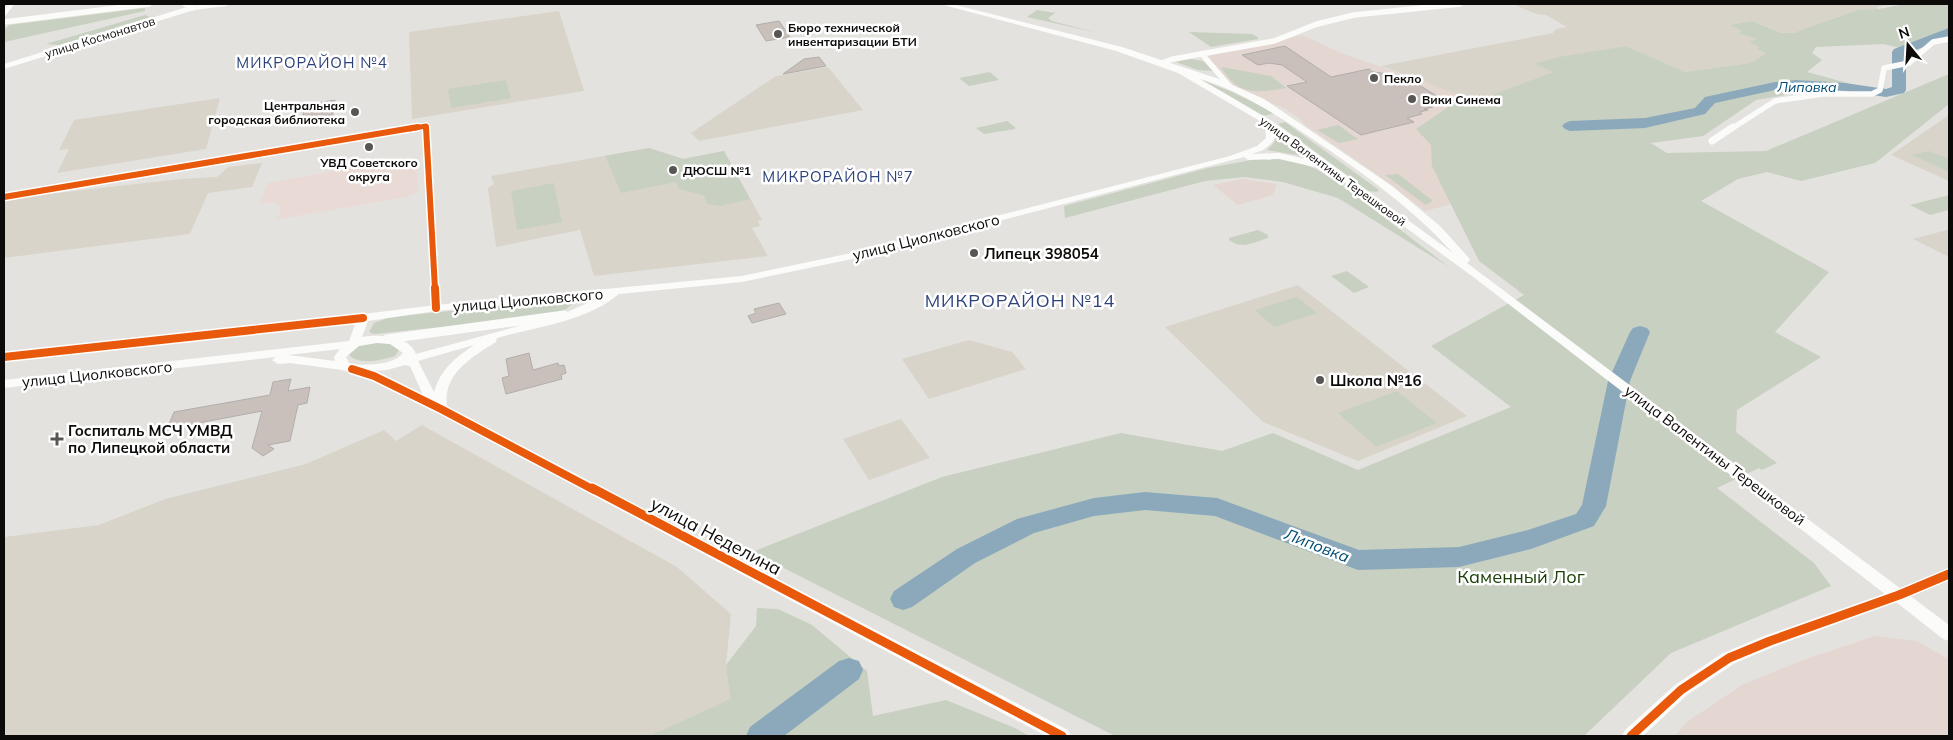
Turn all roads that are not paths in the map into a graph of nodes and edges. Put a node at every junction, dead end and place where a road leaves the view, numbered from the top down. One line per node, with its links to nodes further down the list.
1 (11, 4): 7 (street)
2 (149, 4): 8 (street)
3 (226, 4): 6 (main road, улица Космонавтов)
4 (944, 4): 13 (main road, улица Валентины Терешковой)
5 (1460, 4): 10 (street)
6 (189, 6): 14 (main road, улица Космонавтов)
7 (4, 13)
8 (4, 22)
9 (1949, 39): 19 (street)
10 (1202, 54): 11 (street); 12 (street)
11 (1187, 56): 12 (street); 13 (street)
12 (1208, 59): 16 (street)
13 (1161, 63): 15 (main road, улица Валентины Терешковой)
14 (4, 67)
15 (1181, 71): 16 (main road, улица Валентины Терешковой); 18 (main road, улица Валентины Терешковой)
16 (1230, 87): 17 (main road, улица Валентины Терешковой)
17 (1292, 120): 18 (main road); 22 (main road, улица Валентины Терешковой)
18 (1270, 123): 20 (main road); 21 (main road, улица Валентины Терешковой)
19 (1712, 141)
20 (1233, 158): 21 (main road); 28 (main road, улица Циолковского)
21 (1332, 170): 23 (main road, улица Валентины Терешковой)
22 (1388, 188): 23 (main road); 26 (main road, улица Валентины Терешковой)
23 (1368, 196): 25 (main road, улица Валентины Терешковой)
24 (4, 197): 29 (street)
25 (1379, 203): 26 (main road); 27 (main road, улица Валентины Терешковой)
26 (1415, 210): 27 (main road, улица Валентины Терешковой)
27 (1484, 280): 42 (main road, улица Валентины Терешковой)
28 (615, 292): 29 (main road, улица Циолковского); 30 (main road, улица Циолковского)
29 (436, 308): 31 (main road, улица Циолковского)
30 (574, 314): 32 (main road, улица Циолковского); 33 (street)
31 (363, 318): 34 (main road); 35 (main road, улица Циолковского)
32 (502, 333): 36 (main road, улица Циолковского); 40 (main road)
33 (387, 339): 34 (main road, улица Циолковского); 36 (main road)
34 (354, 344): 37 (main road, улица Циолковского); 38 (main road)
35 (4, 357)
36 (404, 360): 38 (main road, улица Циолковского); 40 (main road, улица Неделина)
37 (191, 364): 38 (main road, улица Циолковского); 39 (main road, улица Циолковского)
38 (349, 368): 40 (main road, улица Неделина)
39 (4, 384)
40 (441, 409): 44 (main road, улица Неделина)
41 (1949, 574): 42 (street)
42 (1899, 595): 43 (main road, улица Валентины Терешковой); 45 (main road)
43 (1949, 634)
44 (1062, 736)
45 (1631, 736)

